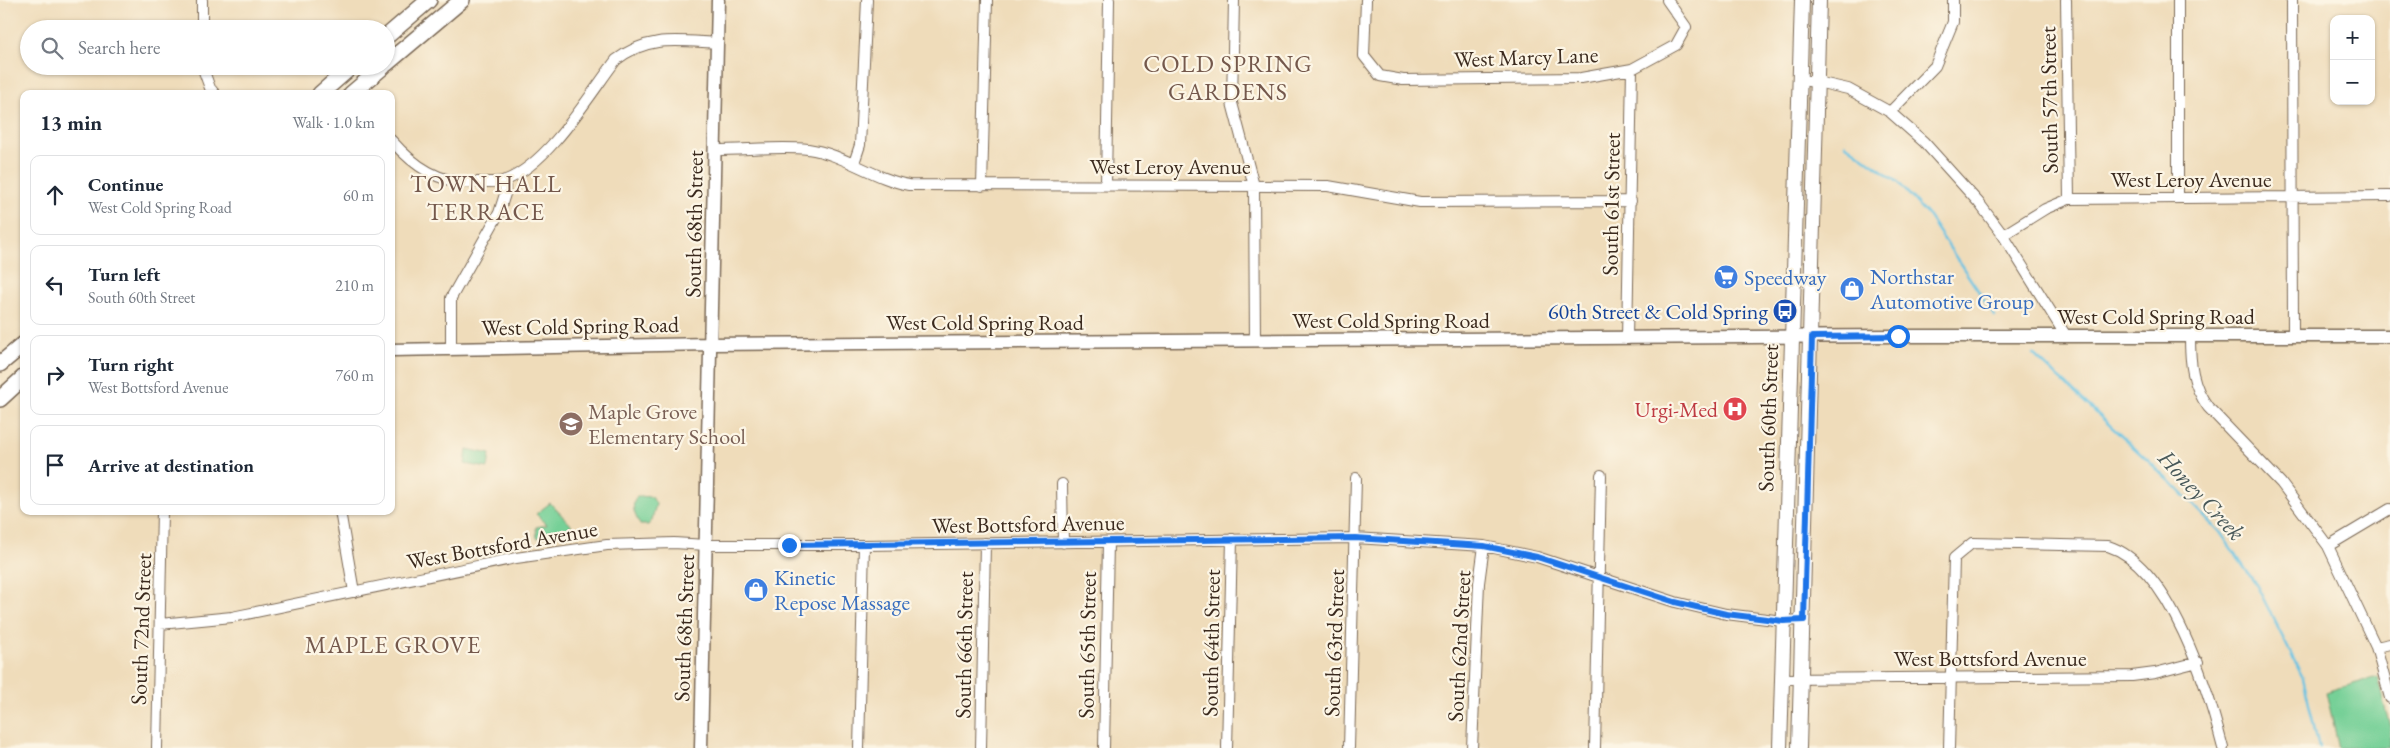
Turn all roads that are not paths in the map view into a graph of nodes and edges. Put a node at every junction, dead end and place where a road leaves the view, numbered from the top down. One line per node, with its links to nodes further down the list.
1 (202, 0): 17 (street)
2 (429, 0): 18 (main road)
3 (462, 0): 20 (main road)
4 (718, 0): 19 (street, South 68th Street)
5 (868, 0): 35 (street)
6 (987, 0): 38 (street)
7 (1109, 0): 37 (street)
8 (1234, 0): 39 (street)
9 (1366, 0): 21 (street, West Marcy Lane)
10 (1668, 0): 21 (street, West Marcy Lane)
11 (1802, 0): 26 (main road, South 60th Street)
12 (1819, 0): 27 (main road, South 60th Street)
13 (1953, 0): 32 (street)
14 (2066, 0): 43 (street, South 57th Street)
15 (2178, 0): 42 (street)
16 (2292, 0): 41 (street)
17 (202, 20)
18 (395, 29)
19 (717, 43): 34 (street, South 68th Street); 36 (street)
20 (395, 57)
21 (1632, 69): 44 (street, South 61st Street)
22 (205, 75): 28 (street)
23 (342, 75): 25 (main road)
24 (374, 75): 31 (main road)
25 (338, 78): 29 (main road); 30 (street)
26 (1799, 80): 27 (street); 46 (main road, South 60th Street)
27 (1817, 82): 32 (street); 47 (main road, South 60th Street)
28 (212, 90)
29 (324, 90)
30 (348, 90)
31 (357, 90)
32 (1890, 112): 45 (street)
33 (395, 144): 36 (street)
34 (715, 150): 35 (street, West Leroy Avenue); 56 (street, South 68th Street)
35 (854, 163): 38 (street, West Leroy Avenue)
36 (505, 180): 57 (street)
37 (1106, 184): 38 (street, West Leroy Avenue); 39 (street, West Leroy Avenue)
38 (982, 186)
39 (1254, 186): 44 (street, West Leroy Avenue); 55 (street)
40 (2390, 196): 41 (street, West Leroy Avenue)
41 (2294, 197): 42 (street, West Leroy Avenue); 49 (street)
42 (2178, 198): 43 (street, West Leroy Avenue)
43 (2069, 199): 45 (street, West Leroy Avenue)
44 (1631, 201): 54 (street, South 61st Street)
45 (2003, 235): 48 (street)
46 (1795, 248): 47 (main road); 51 (main road, South 60th Street)
47 (1812, 278): 52 (main road, South 60th Street)
48 (2066, 336): 52 (street, West Cold Spring Road); 53 (street, West Cold Spring Road)
49 (2293, 336): 50 (street, West Cold Spring Road); 53 (street, West Cold Spring Road)
50 (2390, 336)
51 (1792, 337): 52 (street, West Cold Spring Road); 54 (street, West Cold Spring Road); 81 (main road, South 60th Street)
52 (1812, 337): 80 (main road, South 60th Street)
53 (2190, 337): 77 (street)
54 (1627, 339): 55 (street, West Cold Spring Road)
55 (1255, 341): 56 (street, West Cold Spring Road)
56 (711, 344): 57 (street, West Cold Spring Road); 74 (street, South 68th Street)
57 (451, 349): 59 (street, West Cold Spring Road)
58 (15, 350): 60 (main road)
59 (395, 350)
60 (0, 364)
61 (20, 380): 62 (main road)
62 (0, 398)
63 (1601, 475): 78 (street)
64 (1356, 478): 69 (street, South 63rd Street)
65 (1062, 484): 73 (street)
66 (2390, 509): 77 (street)
67 (162, 515): 82 (street, South 72nd Street)
68 (341, 515): 79 (street)
69 (1355, 538): 70 (street, West Bottsford Avenue); 76 (street, West Bottsford Avenue); 96 (street, South 63rd Street)
70 (1232, 539): 71 (street, West Bottsford Avenue); 95 (street, South 64th Street)
71 (1108, 542): 73 (street, West Bottsford Avenue); 94 (street, South 65th Street)
72 (985, 543): 73 (street, West Bottsford Avenue); 75 (street, West Bottsford Avenue); 93 (street, South 66th Street)
73 (1063, 543)
74 (706, 545): 75 (street, West Bottsford Avenue); 79 (street, West Bottsford Avenue); 91 (street, South 68th Street)
75 (864, 545): 92 (street)
76 (1484, 546): 78 (street, West Bottsford Avenue); 97 (street, South 62nd Street)
77 (2328, 546): 84 (street)
78 (1599, 577): 81 (street, West Bottsford Avenue); 98 (street)
79 (354, 592): 82 (street, West Bottsford Avenue)
80 (1804, 620): 81 (street, West Bottsford Avenue); 87 (main road, South 60th Street)
81 (1783, 621): 88 (main road, South 60th Street)
82 (160, 624): 90 (street, South 72nd Street)
83 (2390, 644): 84 (street)
84 (2376, 648): 89 (street)
85 (2198, 662): 86 (street, West Bottsford Avenue); 86 (street); 102 (street)
86 (1951, 677): 87 (street, West Bottsford Avenue); 101 (street)
87 (1802, 678): 88 (street, West Bottsford Avenue); 100 (main road, South 60th Street)
88 (1782, 679): 99 (main road, South 60th Street)
89 (2390, 698)
90 (157, 748)
91 (701, 748)
92 (859, 748)
93 (980, 748)
94 (1104, 748)
95 (1227, 748)
96 (1349, 748)
97 (1472, 748)
98 (1595, 748)
99 (1780, 748)
100 (1798, 748)
101 (1949, 748)
102 (2223, 748)

